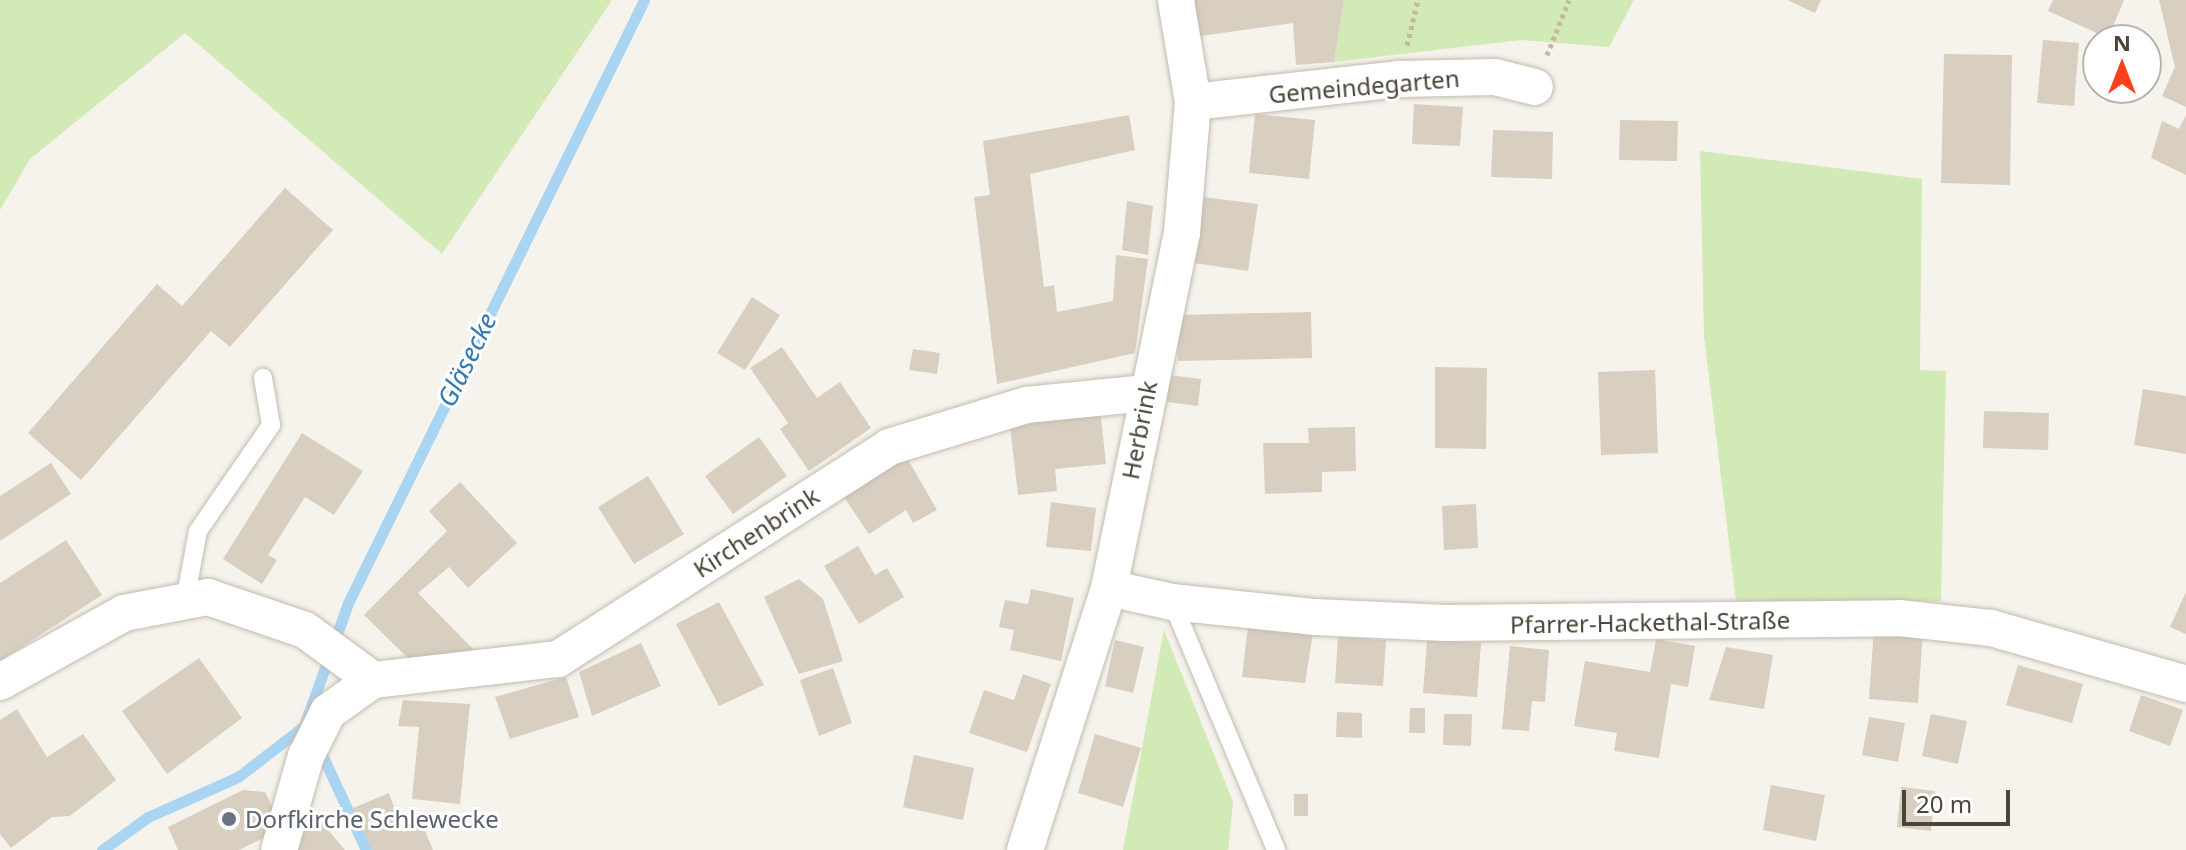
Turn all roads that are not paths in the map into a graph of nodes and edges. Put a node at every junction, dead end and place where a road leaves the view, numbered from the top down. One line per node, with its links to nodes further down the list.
1 (1176, 0): 3 (street, Herbrink)
2 (1535, 87): 3 (street, Gemeindegarten)
3 (1193, 102): 5 (street, Herbrink)
4 (263, 378): 7 (lane)
5 (1146, 393): 6 (street, Herbrink); 9 (street, Kirchenbrink)
6 (1109, 588): 8 (street, Pfarrer-Hackethal-Straße); 13 (street, Herbrink)
7 (185, 601): 9 (street); 10 (street)
8 (1172, 602): 11 (street, Pfarrer-Hackethal-Straße); 14 (lane)
9 (359, 670): 12 (street, Kirchenbrink)
10 (0, 682)
11 (2186, 684)
12 (279, 850)
13 (1025, 850)
14 (1276, 850)

